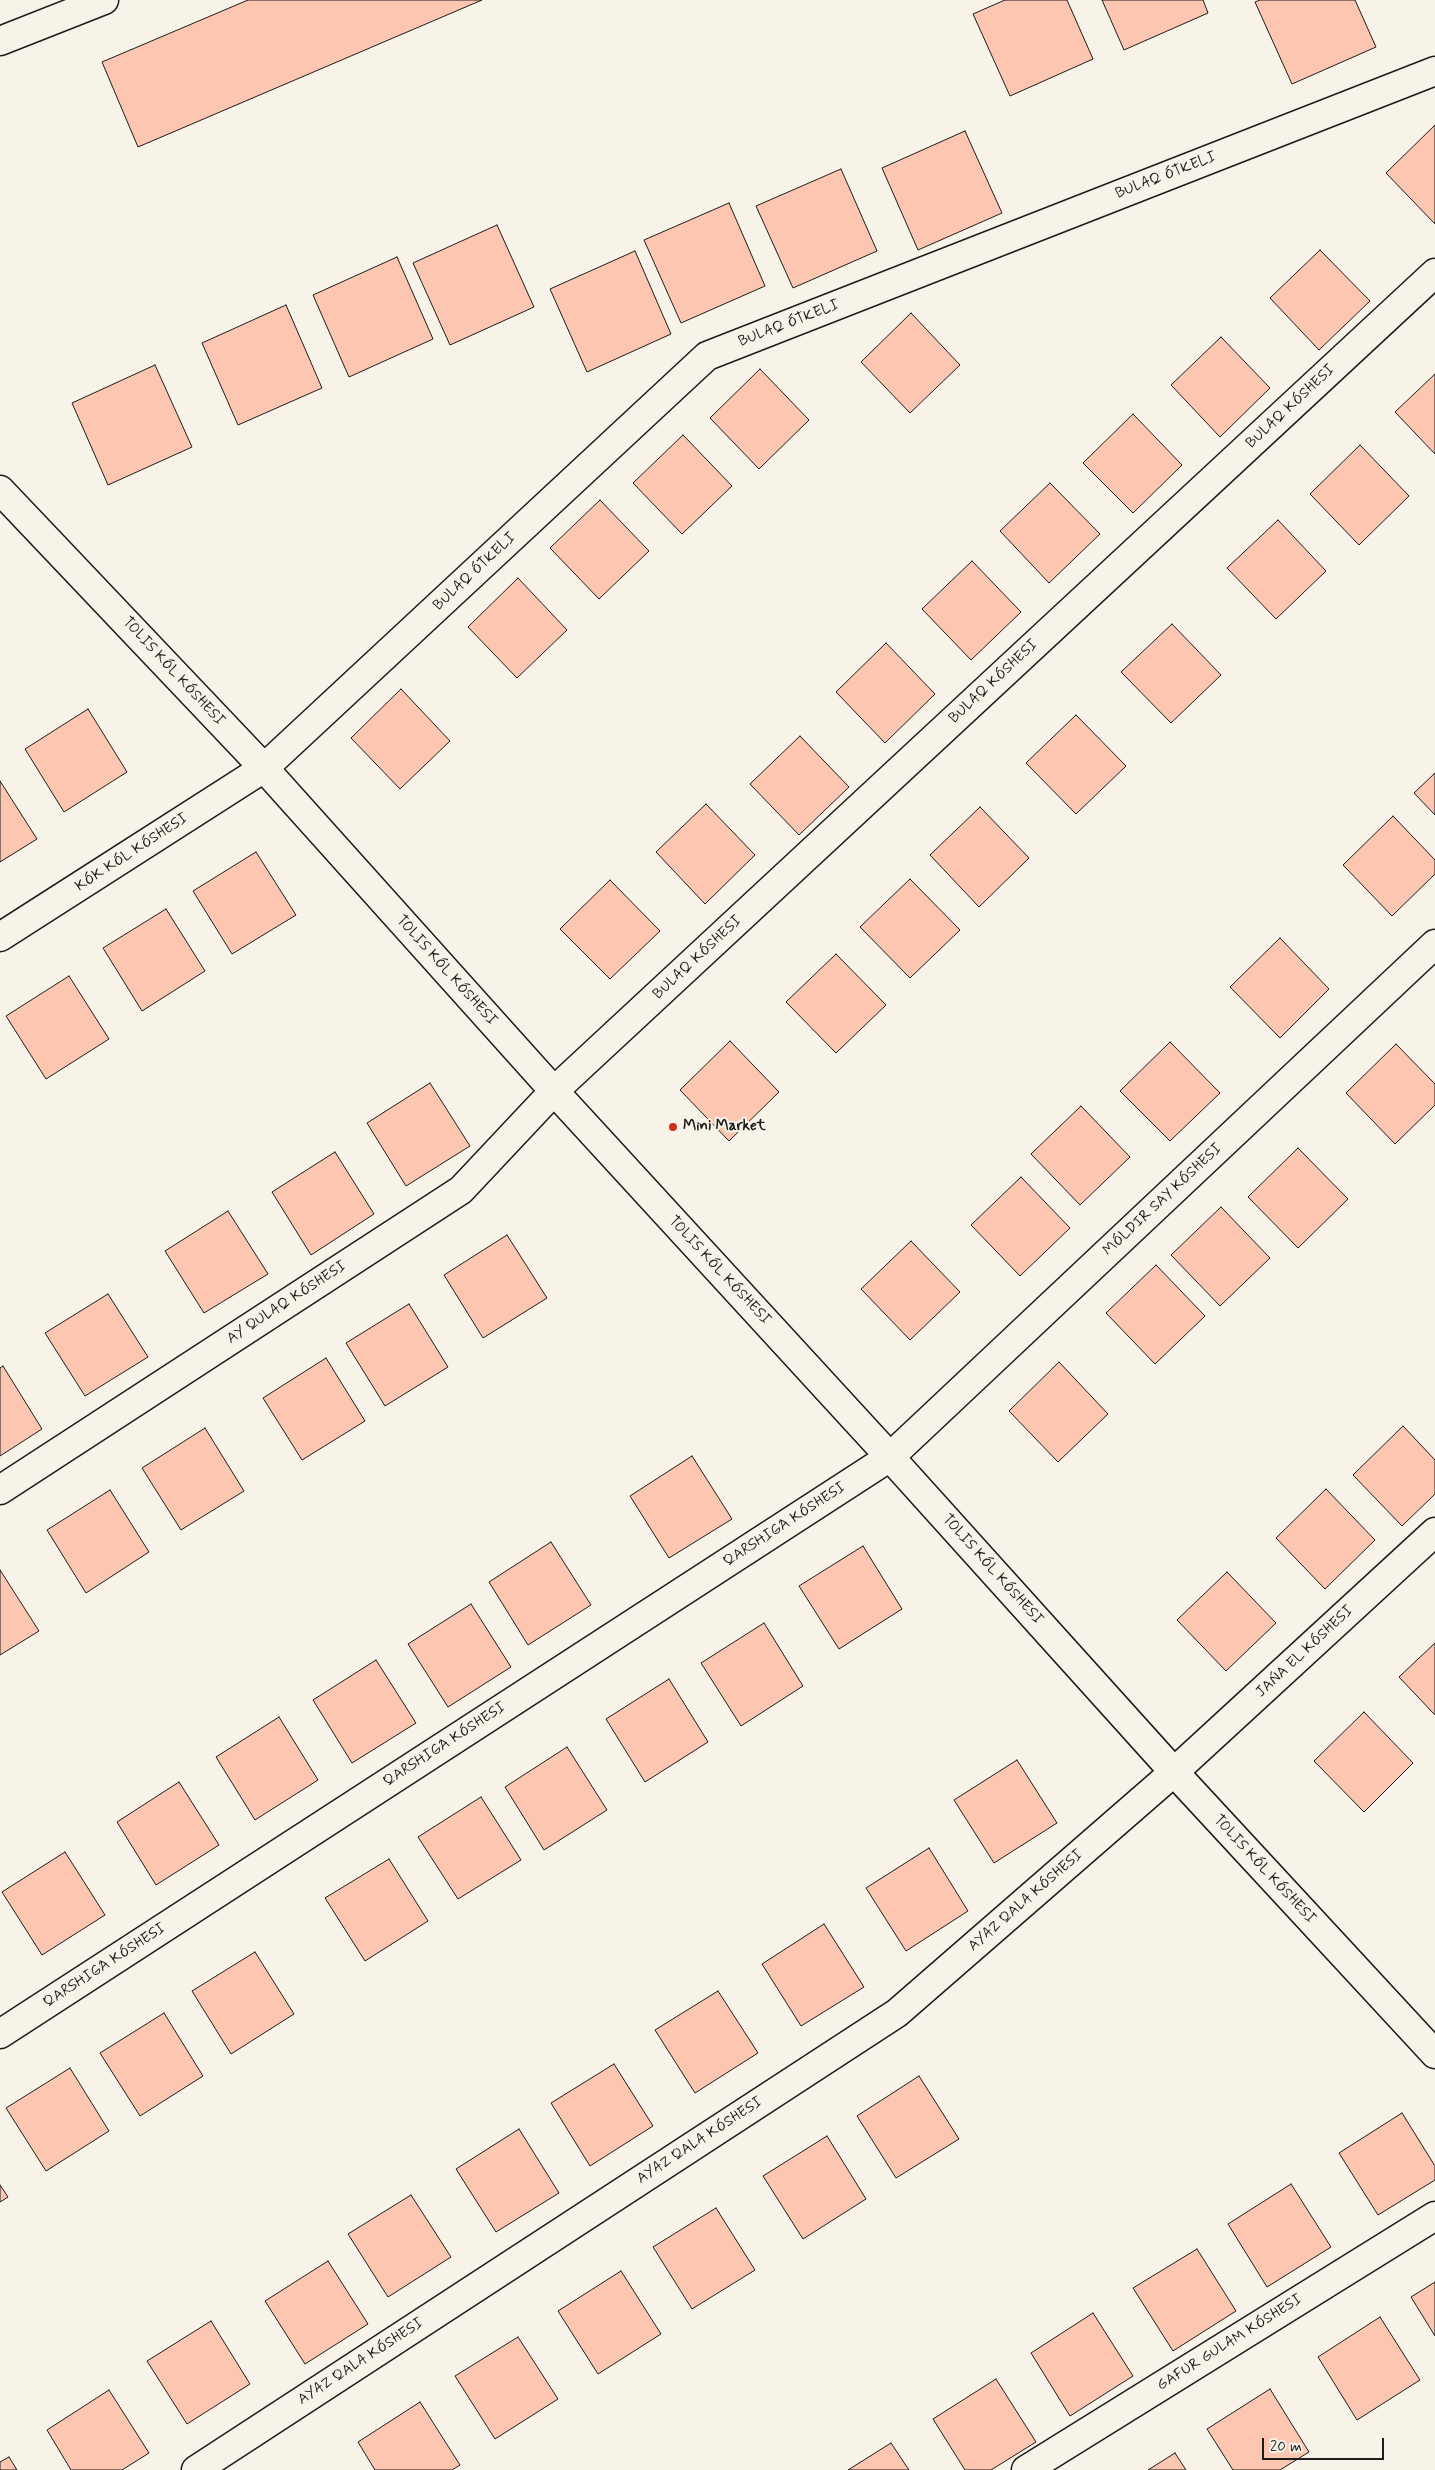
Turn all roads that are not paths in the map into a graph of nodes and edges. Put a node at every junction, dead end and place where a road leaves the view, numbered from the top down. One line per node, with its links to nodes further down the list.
1 (89, 3): 2 (street)
2 (0, 41)
3 (1435, 71): 6 (street, BULAQ ÓTKELI)
4 (1435, 273): 9 (street, BULAQ KÓSHESI)
5 (0, 490): 6 (street)
6 (264, 768): 7 (street, KÓK KÓL KÓSHESI); 9 (street)
7 (0, 937)
8 (1435, 944): 10 (street, MÓLDIR SAY KÓSHESI)
9 (554, 1091): 10 (street); 11 (street, AY QULAQ KÓSHESI)
10 (890, 1457): 13 (street); 14 (street, MÓLDIR SAY KÓSHESI)
11 (0, 1490)
12 (1435, 1532): 13 (street, JAŃA EL KÓSHESI)
13 (1174, 1772): 15 (street); 17 (street, AYAZ QALA KÓSHESI)
14 (0, 2034)
15 (1435, 2054)
16 (1435, 2216): 18 (street, GAFUR GULAM KÓSHESI)
17 (196, 2470)
18 (1026, 2470)

